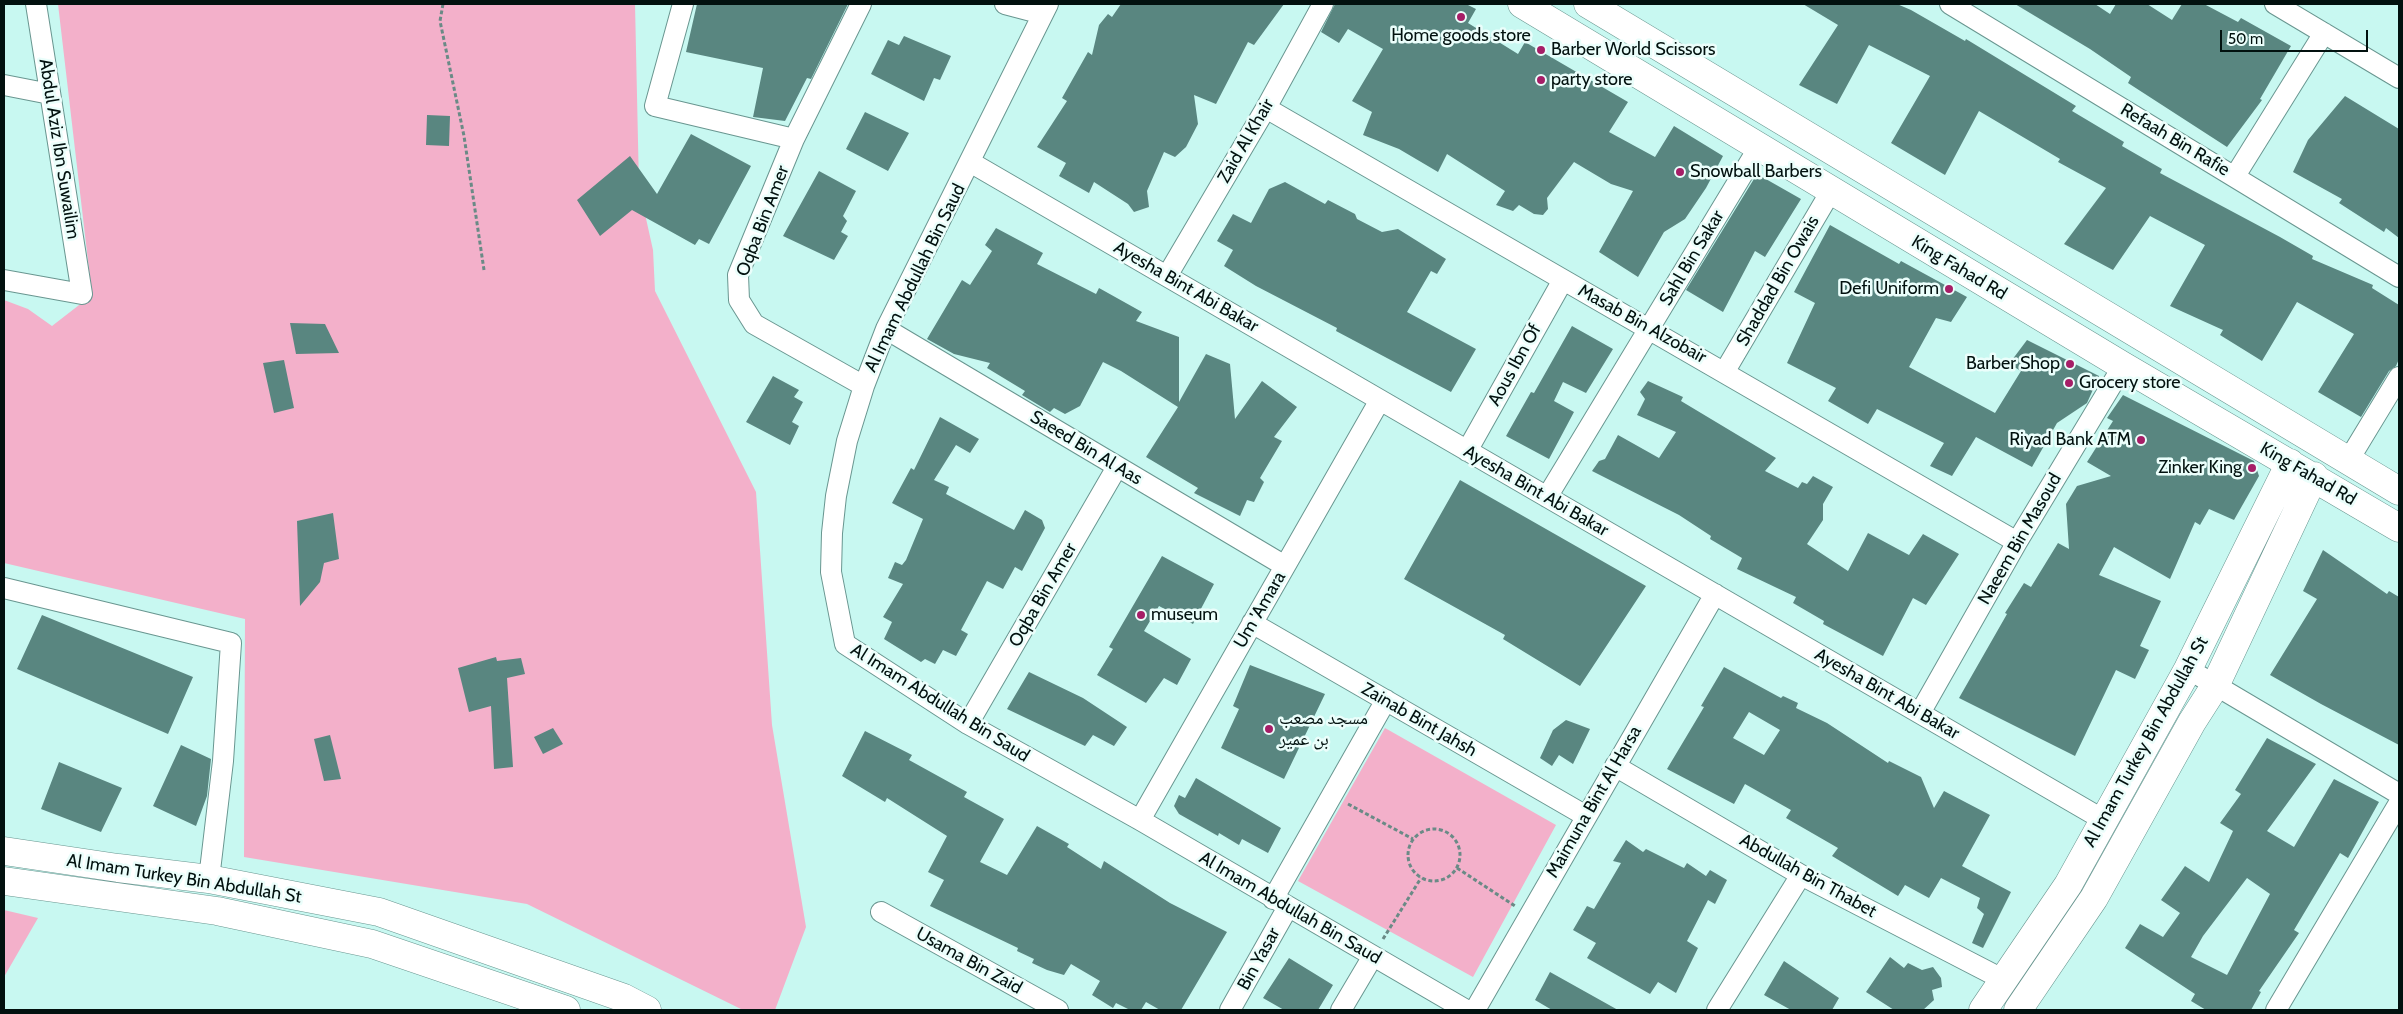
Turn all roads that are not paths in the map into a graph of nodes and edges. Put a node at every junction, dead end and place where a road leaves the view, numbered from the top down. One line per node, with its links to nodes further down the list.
1 (36, 4): 14 (street, Abdul Aziz Ibn Suwailim)
2 (683, 4): 16 (street)
3 (861, 4): 16 (street, Oqba Bin Amer)
4 (1005, 4): 10 (street)
5 (1323, 4): 15 (street, Zaid Al Khair)
6 (1522, 4): 17 (street, King Fahad Rd)
7 (1588, 4): 33 (street, King Fahad Rd)
8 (1950, 4): 19 (street, Refaah Bin Rafie)
9 (2275, 4): 11 (street)
10 (1047, 7): 18 (street, Al Imam Abdullah Bin Saud)
11 (2324, 33): 12 (street); 19 (street)
12 (2399, 78)
13 (4, 84): 14 (street)
14 (50, 94): 23 (street, Abdul Aziz Ibn Suwailim)
15 (1266, 108): 21 (street, Zaid Al Khair); 24 (street, Masab Bin Alzobair)
16 (794, 139): 30 (street, Oqba Bin Amer)
17 (1759, 147): 20 (street, King Fahad Rd); 26 (street, Sahl Bin Sakar)
18 (970, 162): 21 (street, Ayesha Bint Abi Bakar); 25 (street, Al Imam Abdullah Bin Saud)
19 (2235, 176): 22 (street, Refaah Bin Rafie)
20 (1831, 191): 27 (street, King Fahad Rd); 28 (street, Shaddad Bin Owais)
21 (1167, 276): 31 (street, Ayesha Bint Abi Bakar)
22 (2399, 277)
23 (4, 280)
24 (1563, 280): 26 (street, Masab Bin Alzobair); 32 (street, Aous Ibn Of)
25 (886, 329): 30 (street, Al Imam Abdullah Bin Saud); 34 (street, Saeed Bin Al Aas)
26 (1650, 330): 28 (street, Masab Bin Alzobair); 37 (street, Sahl Bin Sakar)
27 (2123, 366): 35 (street, King Fahad Rd); 39 (street, Naeem Bin Masoud)
28 (1725, 371): 39 (street, Masab Bin Alzobair)
29 (2399, 377): 33 (street)
30 (864, 386): 48 (street, Al Imam Abdullah Bin Saud)
31 (1380, 400): 32 (street, Ayesha Bint Abi Bakar); 40 (street, Um 'Amara)
32 (1467, 450): 37 (street, Ayesha Bint Abi Bakar)
33 (2348, 461): 36 (street, King Fahad Rd)
34 (1117, 467): 40 (street, Saeed Bin Al Aas); 48 (street, Oqba Bin Amer)
35 (2302, 470): 38 (street, King Fahad Rd); 44 (street, Al Imam Turkey Bin Abdullah St); 45 (street, Al Imam Turkey Bin Abdullah St)
36 (2399, 491)
37 (1546, 497): 42 (street, Ayesha Bint Abi Bakar)
38 (2399, 528)
39 (2017, 542): 47 (street, Naeem Bin Masoud)
40 (1285, 566): 43 (street, Um 'Amara)
41 (4, 588): 57 (street)
42 (1715, 594): 47 (street, Ayesha Bint Abi Bakar); 49 (street, Maimuna Bint Al Harsa)
43 (1252, 623): 46 (street, Zainab Bint Jahsh); 54 (street, Um 'Amara)
44 (2188, 669): 45 (street); 53 (street, Al Imam Turkey Bin Abdullah St)
45 (2215, 686): 50 (street); 72 (street, Al Imam Turkey Bin Abdullah St)
46 (1386, 700): 52 (street, Zainab Bint Jahsh); 59 (street, Bin Yasar)
47 (1920, 713): 53 (street, Ayesha Bint Abi Bakar)
48 (968, 724): 54 (street, Al Imam Abdullah Bin Saud)
49 (1614, 766): 52 (street, Maimuna Bint Al Harsa); 56 (street, Abdullah Bin Thabet)
50 (2399, 794)
51 (2399, 803): 73 (street)
52 (1586, 816): 69 (street, Maimuna Bint Al Harsa)
53 (2102, 819): 62 (street, Al Imam Turkey Bin Abdullah St)
54 (1140, 820): 59 (street, Al Imam Abdullah Bin Saud)
55 (4, 850): 57 (street, Al Imam Turkey Bin Abdullah St)
56 (1801, 875): 62 (street, Abdullah Bin Thabet); 70 (street)
57 (209, 879): 64 (street, Al Imam Turkey Bin Abdullah St)
58 (4, 880): 63 (street, Al Imam Turkey Bin Abdullah St)
59 (1280, 903): 61 (street, Al Imam Abdullah Bin Saud); 66 (street, Bin Yasar)
60 (881, 912): 65 (street, Usama Bin Zaid)
61 (1373, 956): 67 (street); 68 (street, Al Imam Abdullah Bin Saud)
62 (2004, 980): 71 (street, Al Imam Turkey Bin Abdullah St)
63 (566, 1010)
64 (647, 1010)
65 (1058, 1010)
66 (1230, 1010)
67 (1341, 1010)
68 (1466, 1010)
69 (1475, 1010)
70 (1717, 1010)
71 (1983, 1010)
72 (2018, 1010)
73 (2276, 1010)

